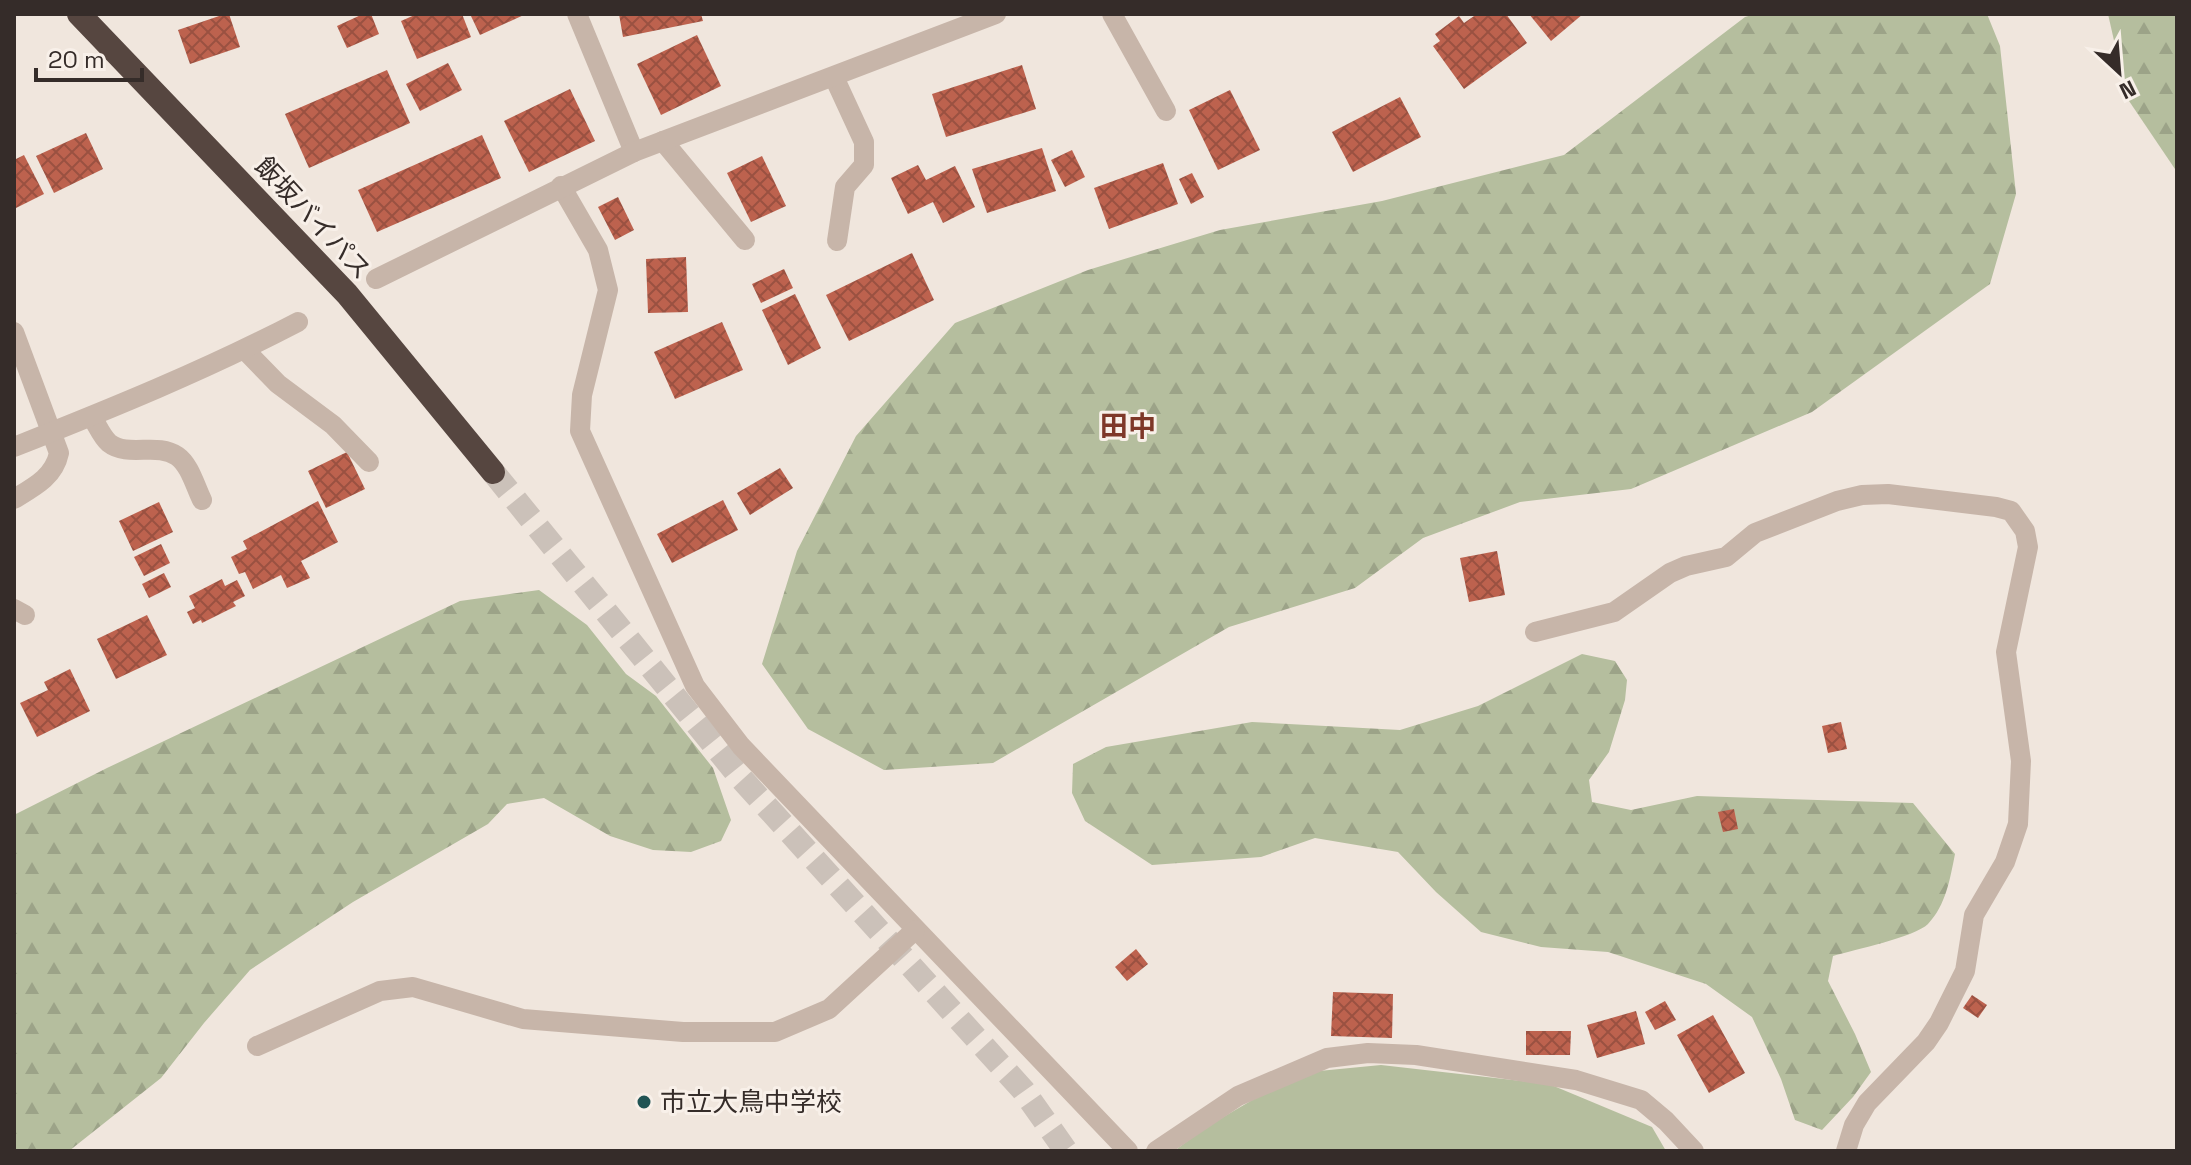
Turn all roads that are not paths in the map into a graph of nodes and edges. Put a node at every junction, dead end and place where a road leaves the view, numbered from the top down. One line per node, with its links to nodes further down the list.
1 (79, 14): 20 (highway, 飯坂バイパス)
2 (577, 14): 8 (street)
3 (996, 14): 5 (street)
4 (1112, 14): 6 (street)
5 (834, 77): 7 (street); 11 (street)
6 (1166, 111)
7 (663, 141): 8 (street); 10 (street)
8 (634, 152): 9 (street)
9 (561, 186): 12 (street); 24 (street)
10 (745, 240)
11 (837, 241)
12 (376, 279)
13 (298, 322): 15 (street)
14 (14, 332): 17 (street)
15 (245, 350): 16 (street); 19 (street)
16 (92, 417): 17 (street); 22 (street)
17 (53, 432): 18 (street); 21 (street)
18 (14, 447)
19 (369, 462)
20 (493, 472)
21 (14, 499)
22 (202, 500)
23 (1535, 632): 29 (street)
24 (915, 930): 25 (street); 26 (street)
25 (257, 1046)
26 (1128, 1151)
27 (1156, 1151): 28 (street)
28 (1694, 1151)
29 (1846, 1151)

